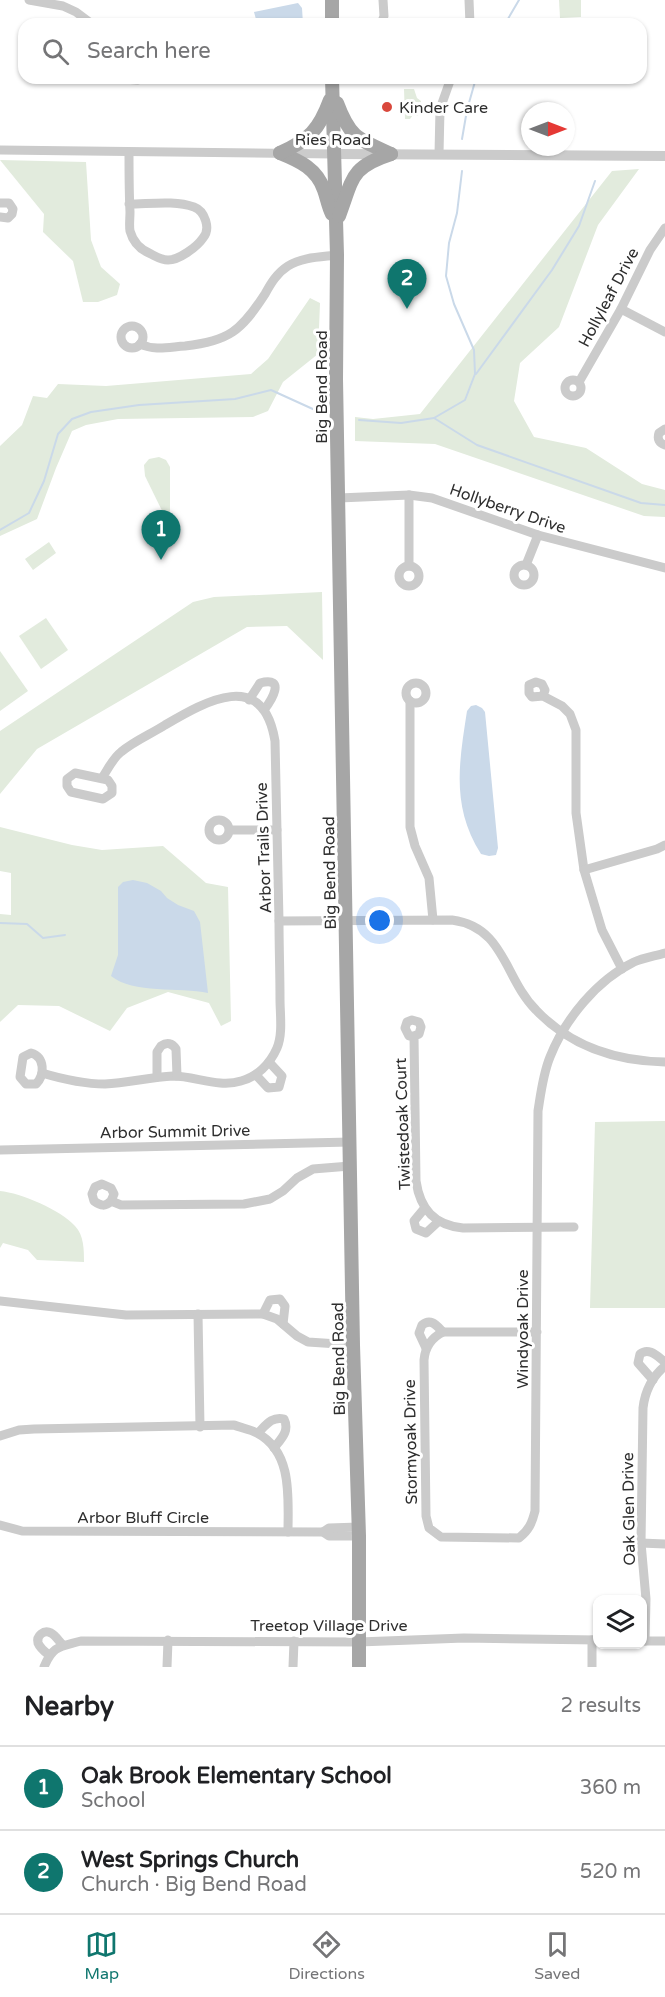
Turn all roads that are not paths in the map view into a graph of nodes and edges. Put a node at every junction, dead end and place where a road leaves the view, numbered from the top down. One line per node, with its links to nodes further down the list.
1 (29, 0): 5 (street)
2 (332, 0): 6 (main road)
3 (383, 0): 7 (street)
4 (469, 0): 8 (street)
5 (84, 18)
6 (332, 18)
7 (383, 18)
8 (470, 18)
9 (332, 84): 11 (main road, Big Bend Road)
10 (450, 84): 17 (street)
11 (333, 93): 14 (main road); 15 (main road, Big Bend Road); 16 (main road)
12 (0, 150): 13 (street, Ries Road)
13 (129, 152): 14 (street, Ries Road); 20 (street)
14 (280, 153): 15 (street, Ries Road); 22 (main road)
15 (334, 154): 16 (street, Ries Road); 22 (main road, Big Bend Road)
16 (391, 154): 17 (street, Ries Road); 22 (main road)
17 (439, 154): 18 (street, Ries Road)
18 (665, 156)
19 (0, 203): 21 (street)
20 (129, 204): 20 (street)
21 (1, 220)
22 (336, 223): 24 (main road, Big Bend Road)
23 (665, 228): 25 (street, Hollyleaf Drive)
24 (337, 255): 27 (street); 32 (main road, Big Bend Road)
25 (621, 309): 26 (street); 28 (street, Hollyleaf Drive)
26 (665, 332)
27 (140, 344)
28 (579, 382)
29 (665, 429): 30 (street)
30 (665, 445)
31 (409, 495): 32 (street, Hollyberry Drive); 33 (street, Hollyberry Drive); 35 (street)
32 (339, 498): 46 (main road, Big Bend Road)
33 (538, 535): 34 (street); 36 (street, Hollyberry Drive)
34 (526, 565)
35 (409, 566)
36 (665, 568)
37 (543, 696): 45 (street)
38 (249, 699): 40 (street); 40 (street); 41 (street)
39 (410, 701): 47 (street)
40 (264, 710): 43 (street, Arbor Trails Drive)
41 (102, 778): 41 (street)
42 (230, 830): 43 (street)
43 (277, 830): 48 (street, Arbor Trails Drive)
44 (665, 846): 45 (street)
45 (584, 870): 50 (street)
46 (346, 920): 47 (street, Arbor Trails Drive); 48 (street, Arbor Trails Drive); 59 (main road, Big Bend Road)
47 (433, 920): 51 (street, Arbor Trails Drive)
48 (279, 921): 53 (street)
49 (665, 953): 50 (street, Windyoak Drive)
50 (622, 969): 51 (street, Windyoak Drive)
51 (562, 1033): 54 (street, Arbor Trails Drive); 65 (street, Windyoak Drive)
52 (414, 1036): 63 (street, Twistedoak Court)
53 (269, 1062): 56 (street); 56 (street)
54 (665, 1062)
55 (42, 1073): 58 (street)
56 (256, 1075): 57 (street)
57 (177, 1076): 58 (street); 58 (street)
58 (157, 1077)
59 (350, 1142): 60 (street, Arbor Summit Drive); 61 (main road, Big Bend Road)
60 (0, 1150)
61 (350, 1166): 62 (street); 73 (main road, Big Bend Road)
62 (111, 1201)
63 (424, 1209): 64 (street, Twistedoak Court); 64 (street, Twistedoak Court)
64 (439, 1221): 65 (street, Twistedoak Court)
65 (538, 1227): 66 (street, Twistedoak Court); 72 (street, Windyoak Drive)
66 (574, 1227)
67 (0, 1301): 68 (street)
68 (198, 1314): 69 (street); 77 (street)
69 (263, 1314): 70 (street); 70 (street)
70 (283, 1324): 73 (street)
71 (443, 1332): 72 (street, Stormyoak Drive); 74 (street); 74 (street, Stormyoak Drive)
72 (537, 1332): 84 (street, Windyoak Drive)
73 (353, 1344): 82 (main road, Big Bend Road)
74 (426, 1348): 84 (street, Stormyoak Drive)
75 (665, 1364): 76 (street, Oak Glen Drive); 76 (street, Oak Glen Drive)
76 (653, 1380): 85 (street, Oak Glen Drive)
77 (200, 1427): 78 (street); 79 (street)
78 (258, 1433): 80 (street); 80 (street)
79 (0, 1436)
80 (274, 1448): 83 (street)
81 (0, 1525): 83 (street, Arbor Bluff Circle)
82 (359, 1531): 83 (street, Arbor Bluff Circle); 93 (main road, Big Bend Road)
83 (288, 1532)
84 (435, 1534)
85 (641, 1544): 86 (street); 87 (street, Oak Glen Drive)
86 (665, 1544)
87 (646, 1595)
88 (168, 1640): 90 (street, Treetop Village Drive); 94 (street, Treetop Village Drive); 98 (street)
89 (593, 1640): 93 (street, Treetop Village Drive)
90 (294, 1641): 93 (street, Treetop Village Drive); 99 (street)
91 (647, 1641): 92 (street)
92 (665, 1641)
93 (359, 1642): 100 (main road, Big Bend Road)
94 (62, 1644): 96 (street); 96 (street, Treetop Village Drive)
95 (594, 1649): 101 (street)
96 (48, 1655): 97 (street, Treetop Village Drive)
97 (44, 1667)
98 (167, 1667)
99 (293, 1667)
100 (358, 1667)
101 (592, 1667)

